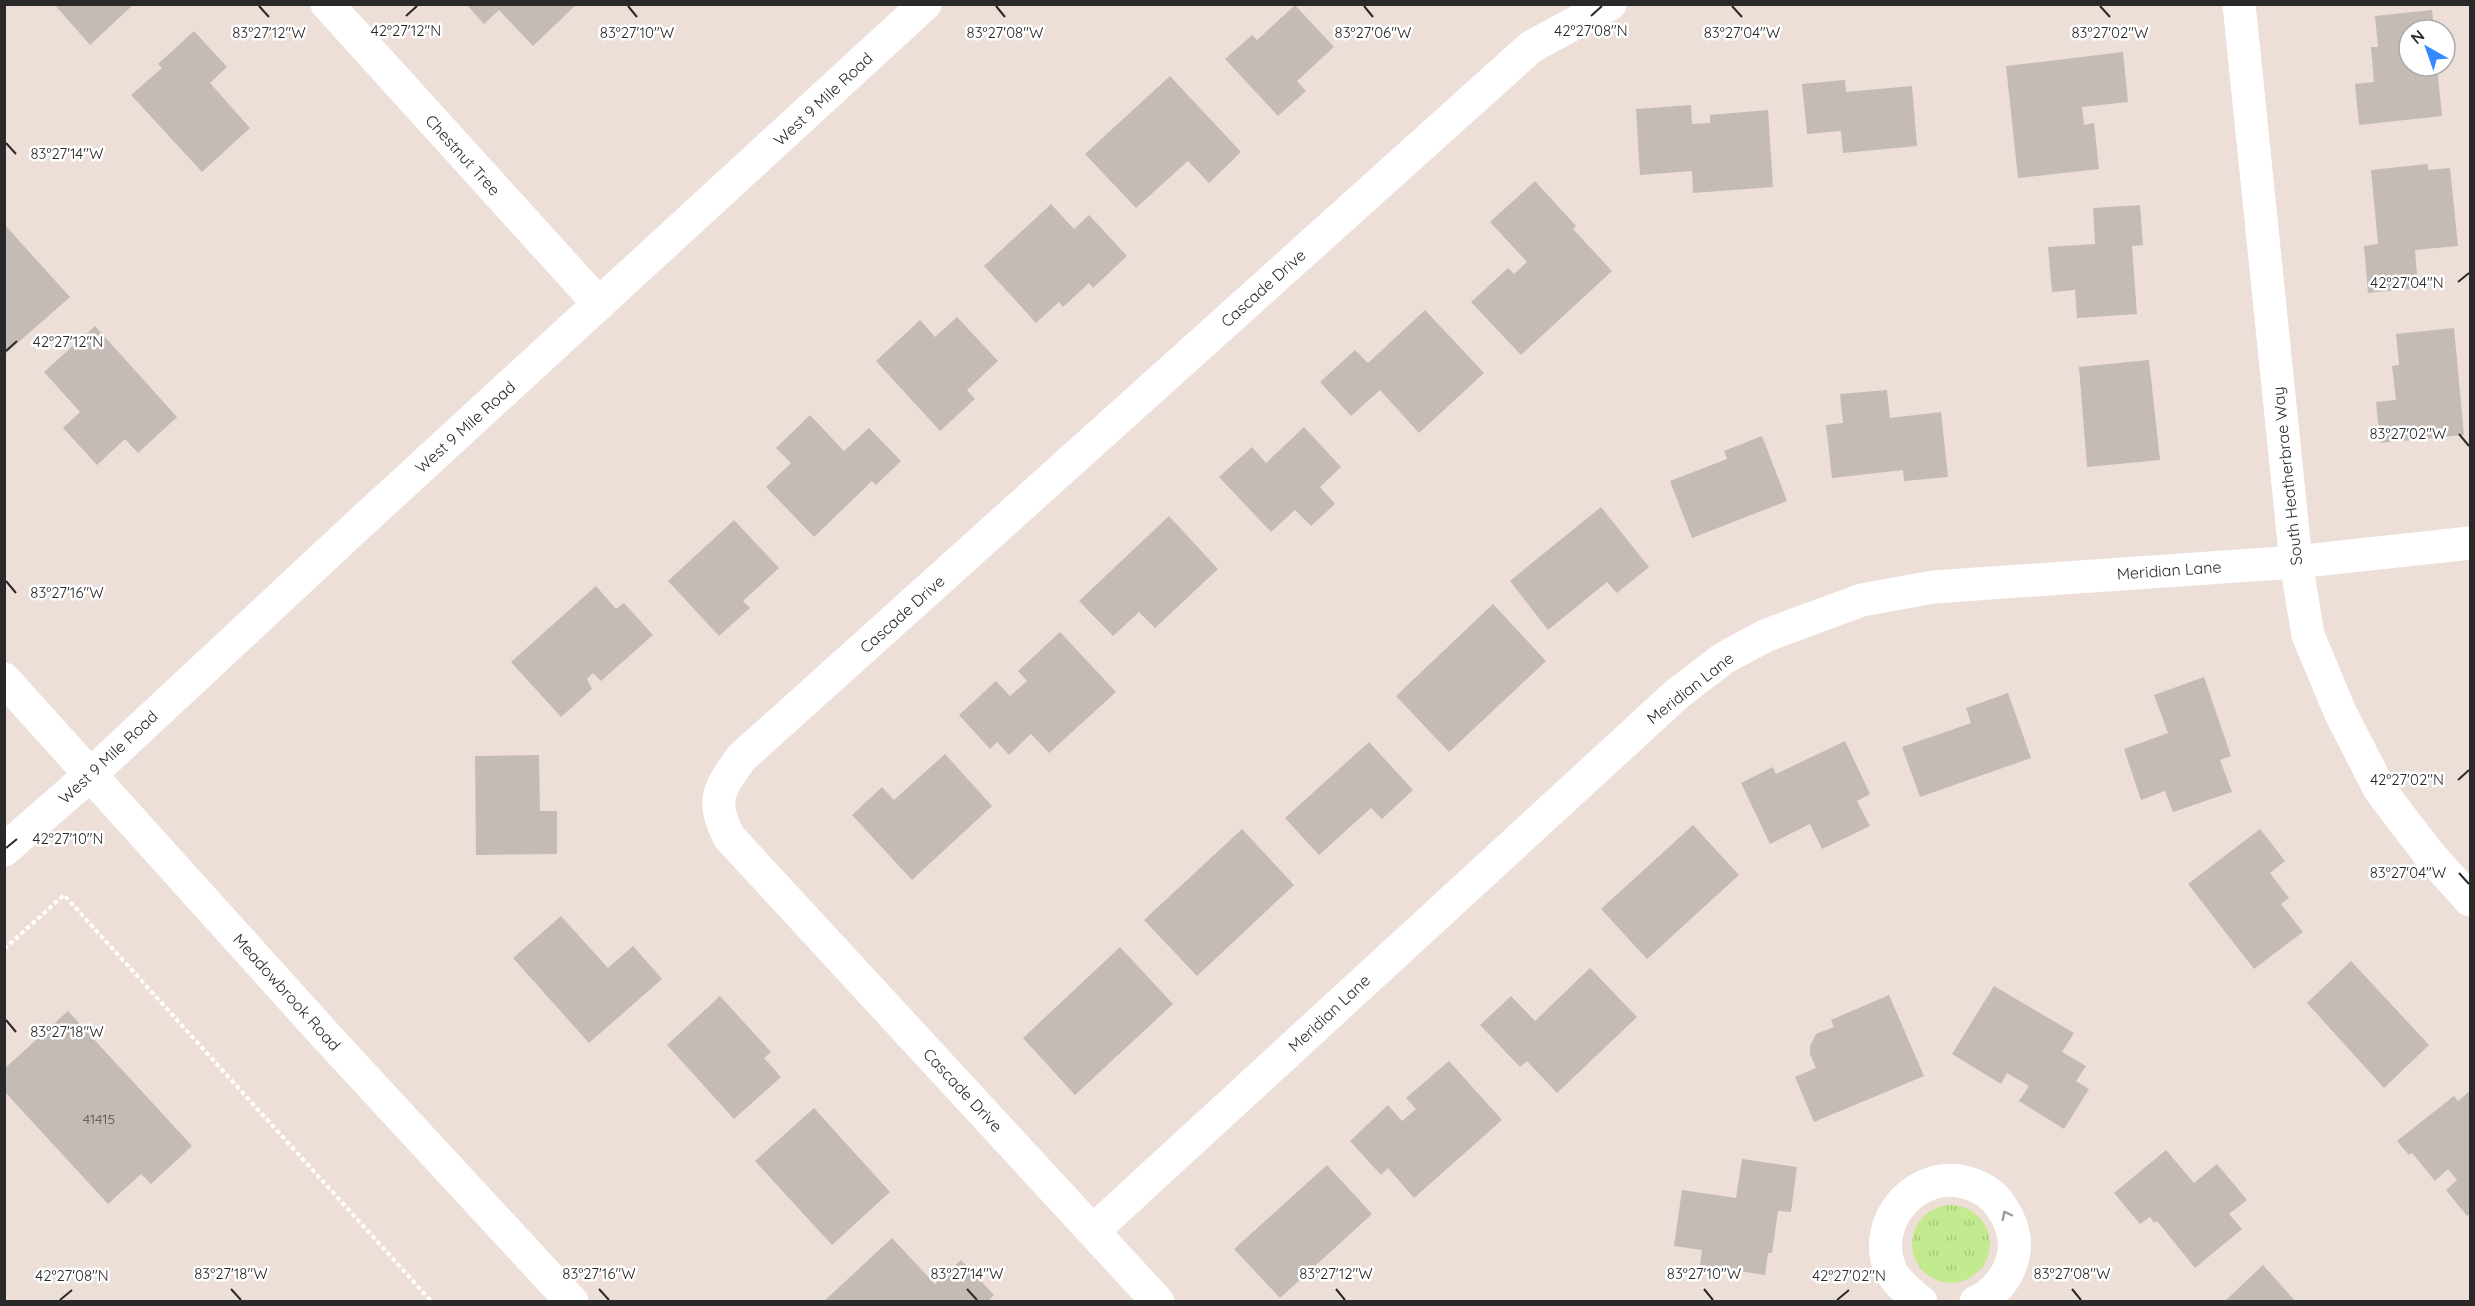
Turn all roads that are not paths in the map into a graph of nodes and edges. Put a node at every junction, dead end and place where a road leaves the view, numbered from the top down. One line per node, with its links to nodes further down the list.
1 (327, 4): 5 (street, Chestnut Tree)
2 (925, 4): 5 (street, West 9 Mile Road)
3 (1610, 4): 12 (street, Cascade Drive)
4 (2239, 4): 7 (street, South Heatherbrae Way)
5 (600, 304): 9 (street, West 9 Mile Road)
6 (2470, 543): 7 (street, Meridian Lane)
7 (2296, 562): 11 (street, South Heatherbrae Way); 12 (street, Meridian Lane)
8 (4, 679): 9 (street, Meadowbrook Road)
9 (90, 775): 10 (street, West 9 Mile Road); 14 (street, Meadowbrook Road)
10 (4, 850)
11 (2470, 900)
12 (1093, 1231): 15 (street, Cascade Drive)
13 (1996, 1297): 16 (street, one-way to 16)
14 (572, 1302)
15 (1158, 1302)
16 (1921, 1302)

